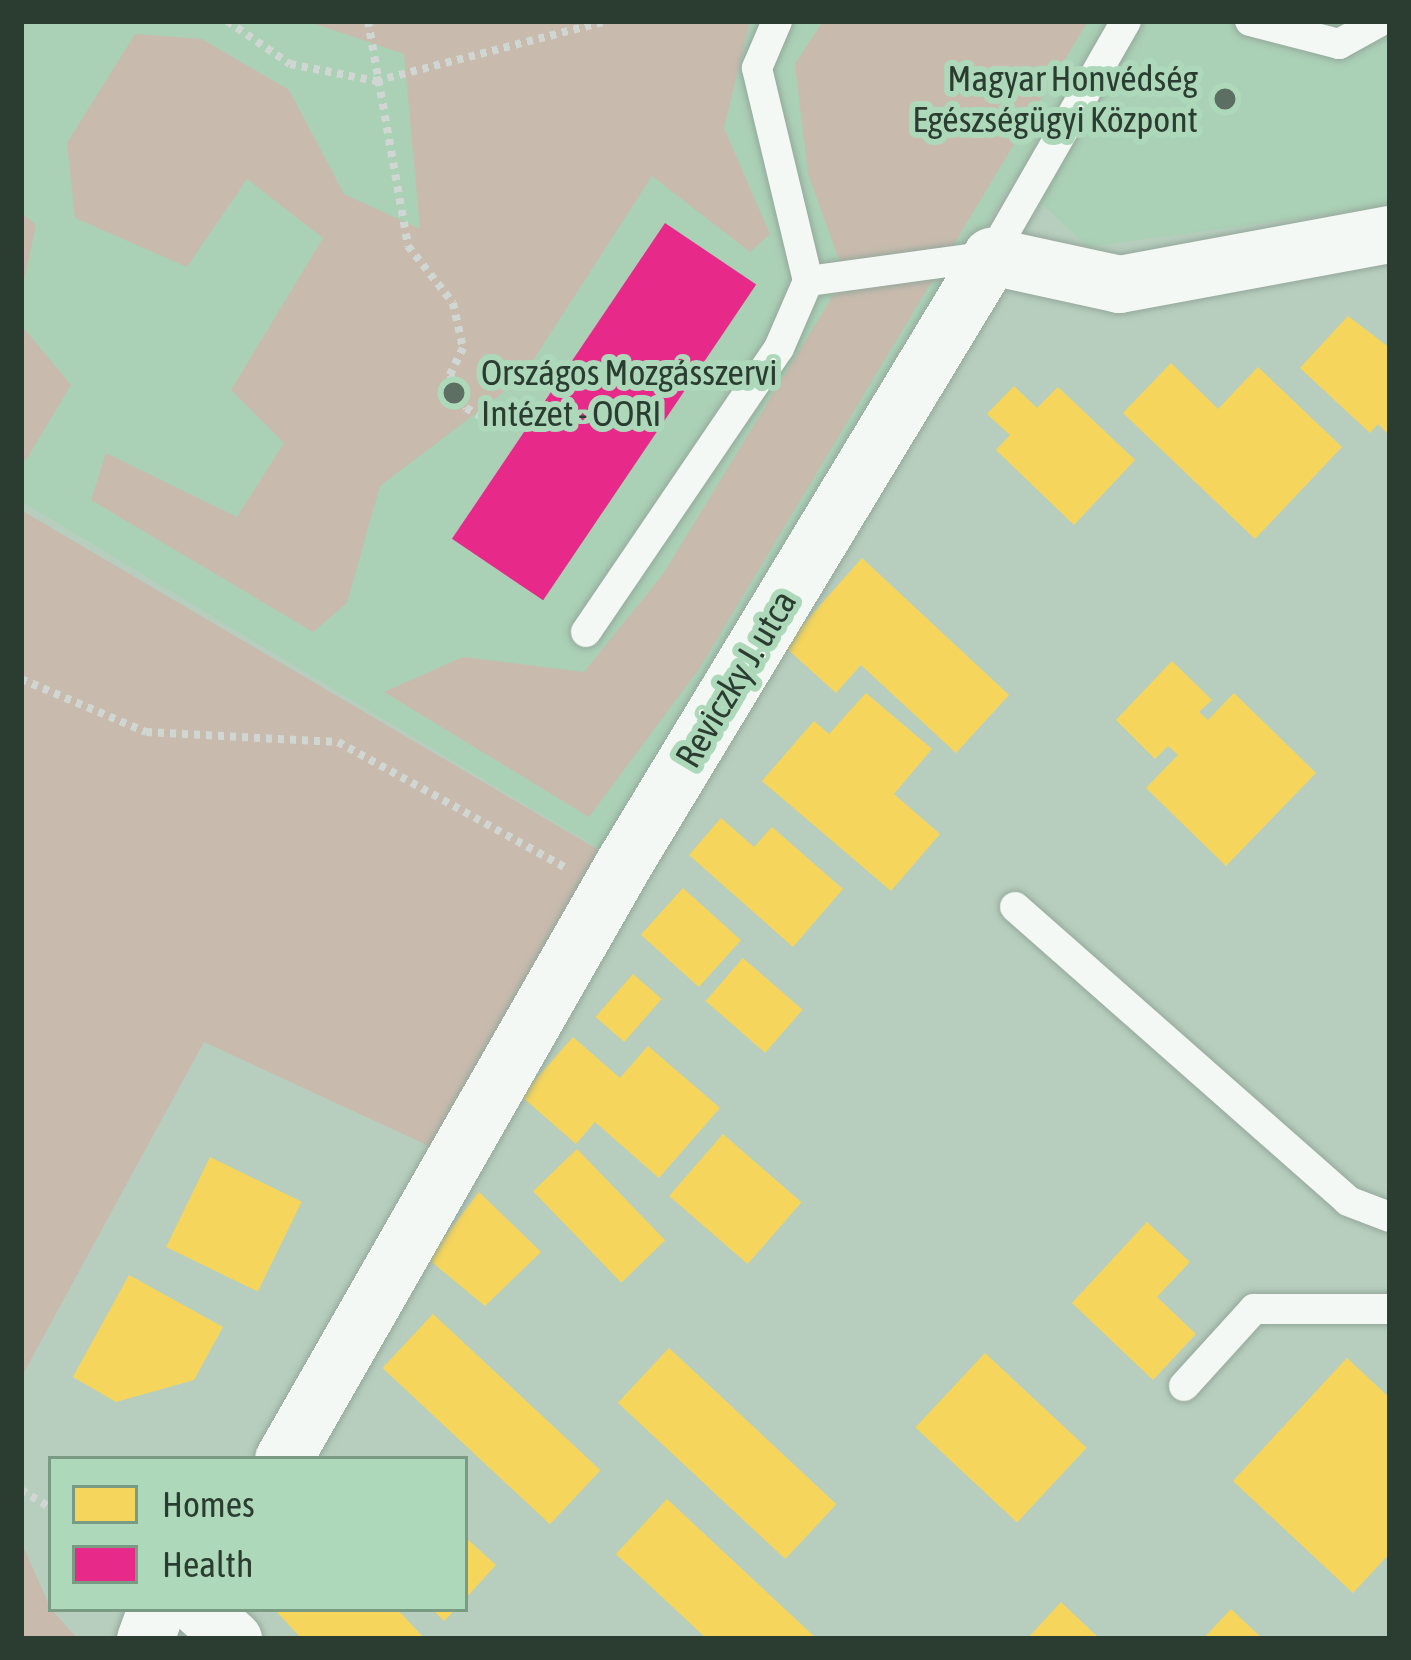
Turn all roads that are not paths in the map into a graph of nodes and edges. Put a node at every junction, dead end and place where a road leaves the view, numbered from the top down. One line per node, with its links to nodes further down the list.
1 (777, 21): 7 (lane)
2 (1126, 21): 6 (lane)
3 (1250, 21): 4 (lane)
4 (1381, 21)
5 (1390, 234): 6 (street)
6 (991, 256): 7 (lane); 13 (street, Reviczky J. utca)
7 (808, 281): 8 (lane)
8 (586, 632)
9 (1015, 908): 10 (lane)
10 (1390, 1217)
11 (1390, 1309): 12 (lane)
12 (1184, 1386)
13 (285, 1456)
14 (203, 1612): 15 (street)
15 (233, 1639)

